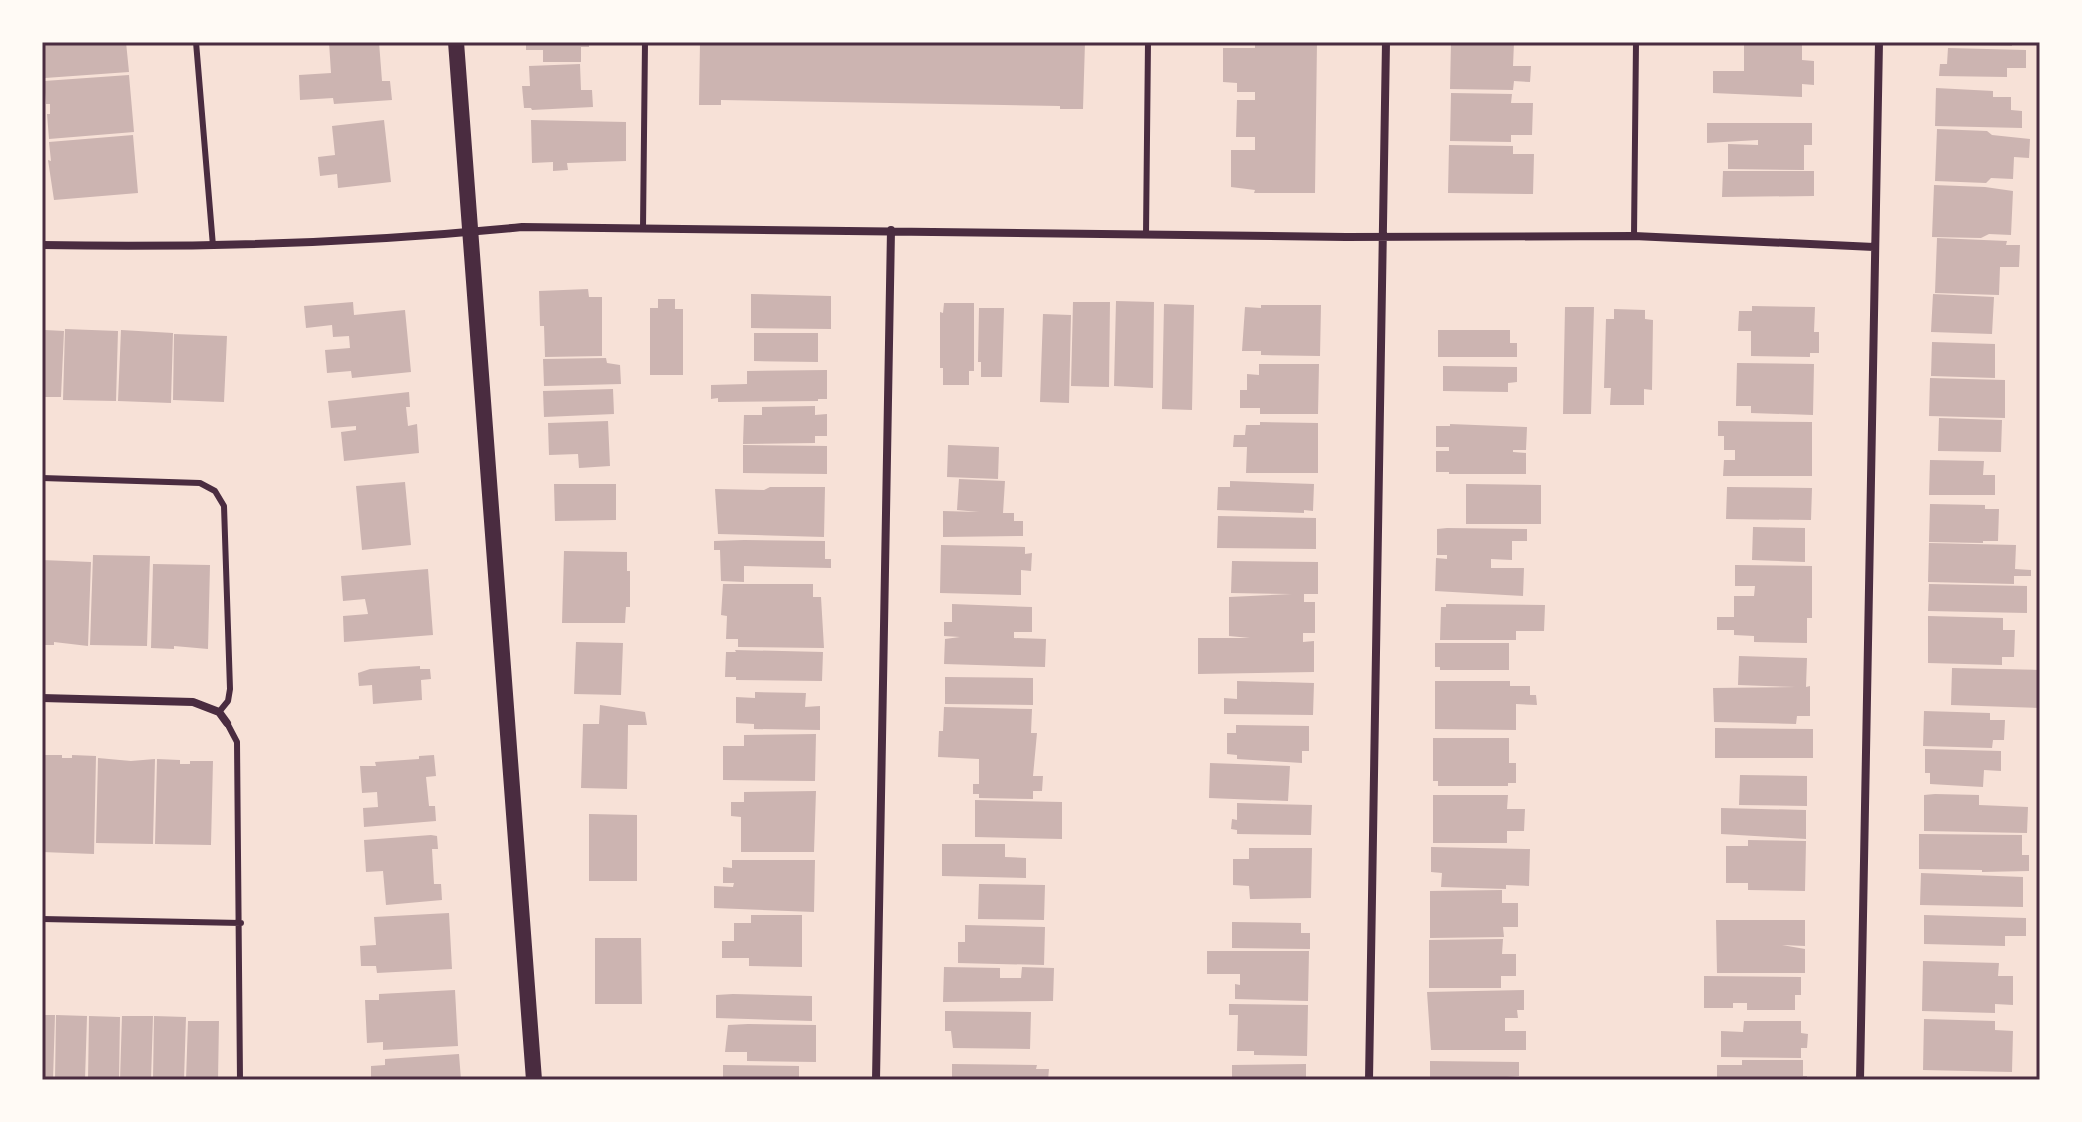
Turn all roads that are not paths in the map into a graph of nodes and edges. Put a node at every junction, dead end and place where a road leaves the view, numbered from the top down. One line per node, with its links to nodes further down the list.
1 (196, 42): 15 (lane)
2 (456, 42): 10 (main road)
3 (645, 42): 8 (lane)
4 (1148, 42): 11 (lane)
5 (1386, 42): 13 (street)
6 (1636, 42): 12 (lane)
7 (1879, 42): 16 (street)
8 (643, 228): 9 (street); 10 (street)
9 (891, 230): 11 (street); 25 (street)
10 (471, 232): 15 (street); 24 (main road)
11 (1146, 234): 13 (street)
12 (1634, 236): 13 (street); 16 (street)
13 (1383, 237): 26 (street)
14 (42, 245): 15 (street)
15 (213, 246)
16 (1874, 247): 27 (street)
17 (42, 478): 19 (lane)
18 (42, 698): 19 (street)
19 (219, 712): 20 (street)
20 (227, 723): 22 (lane)
21 (42, 919): 22 (lane)
22 (241, 923): 23 (lane)
23 (240, 1080)
24 (534, 1080)
25 (876, 1080)
26 (1369, 1080)
27 (1860, 1080)

